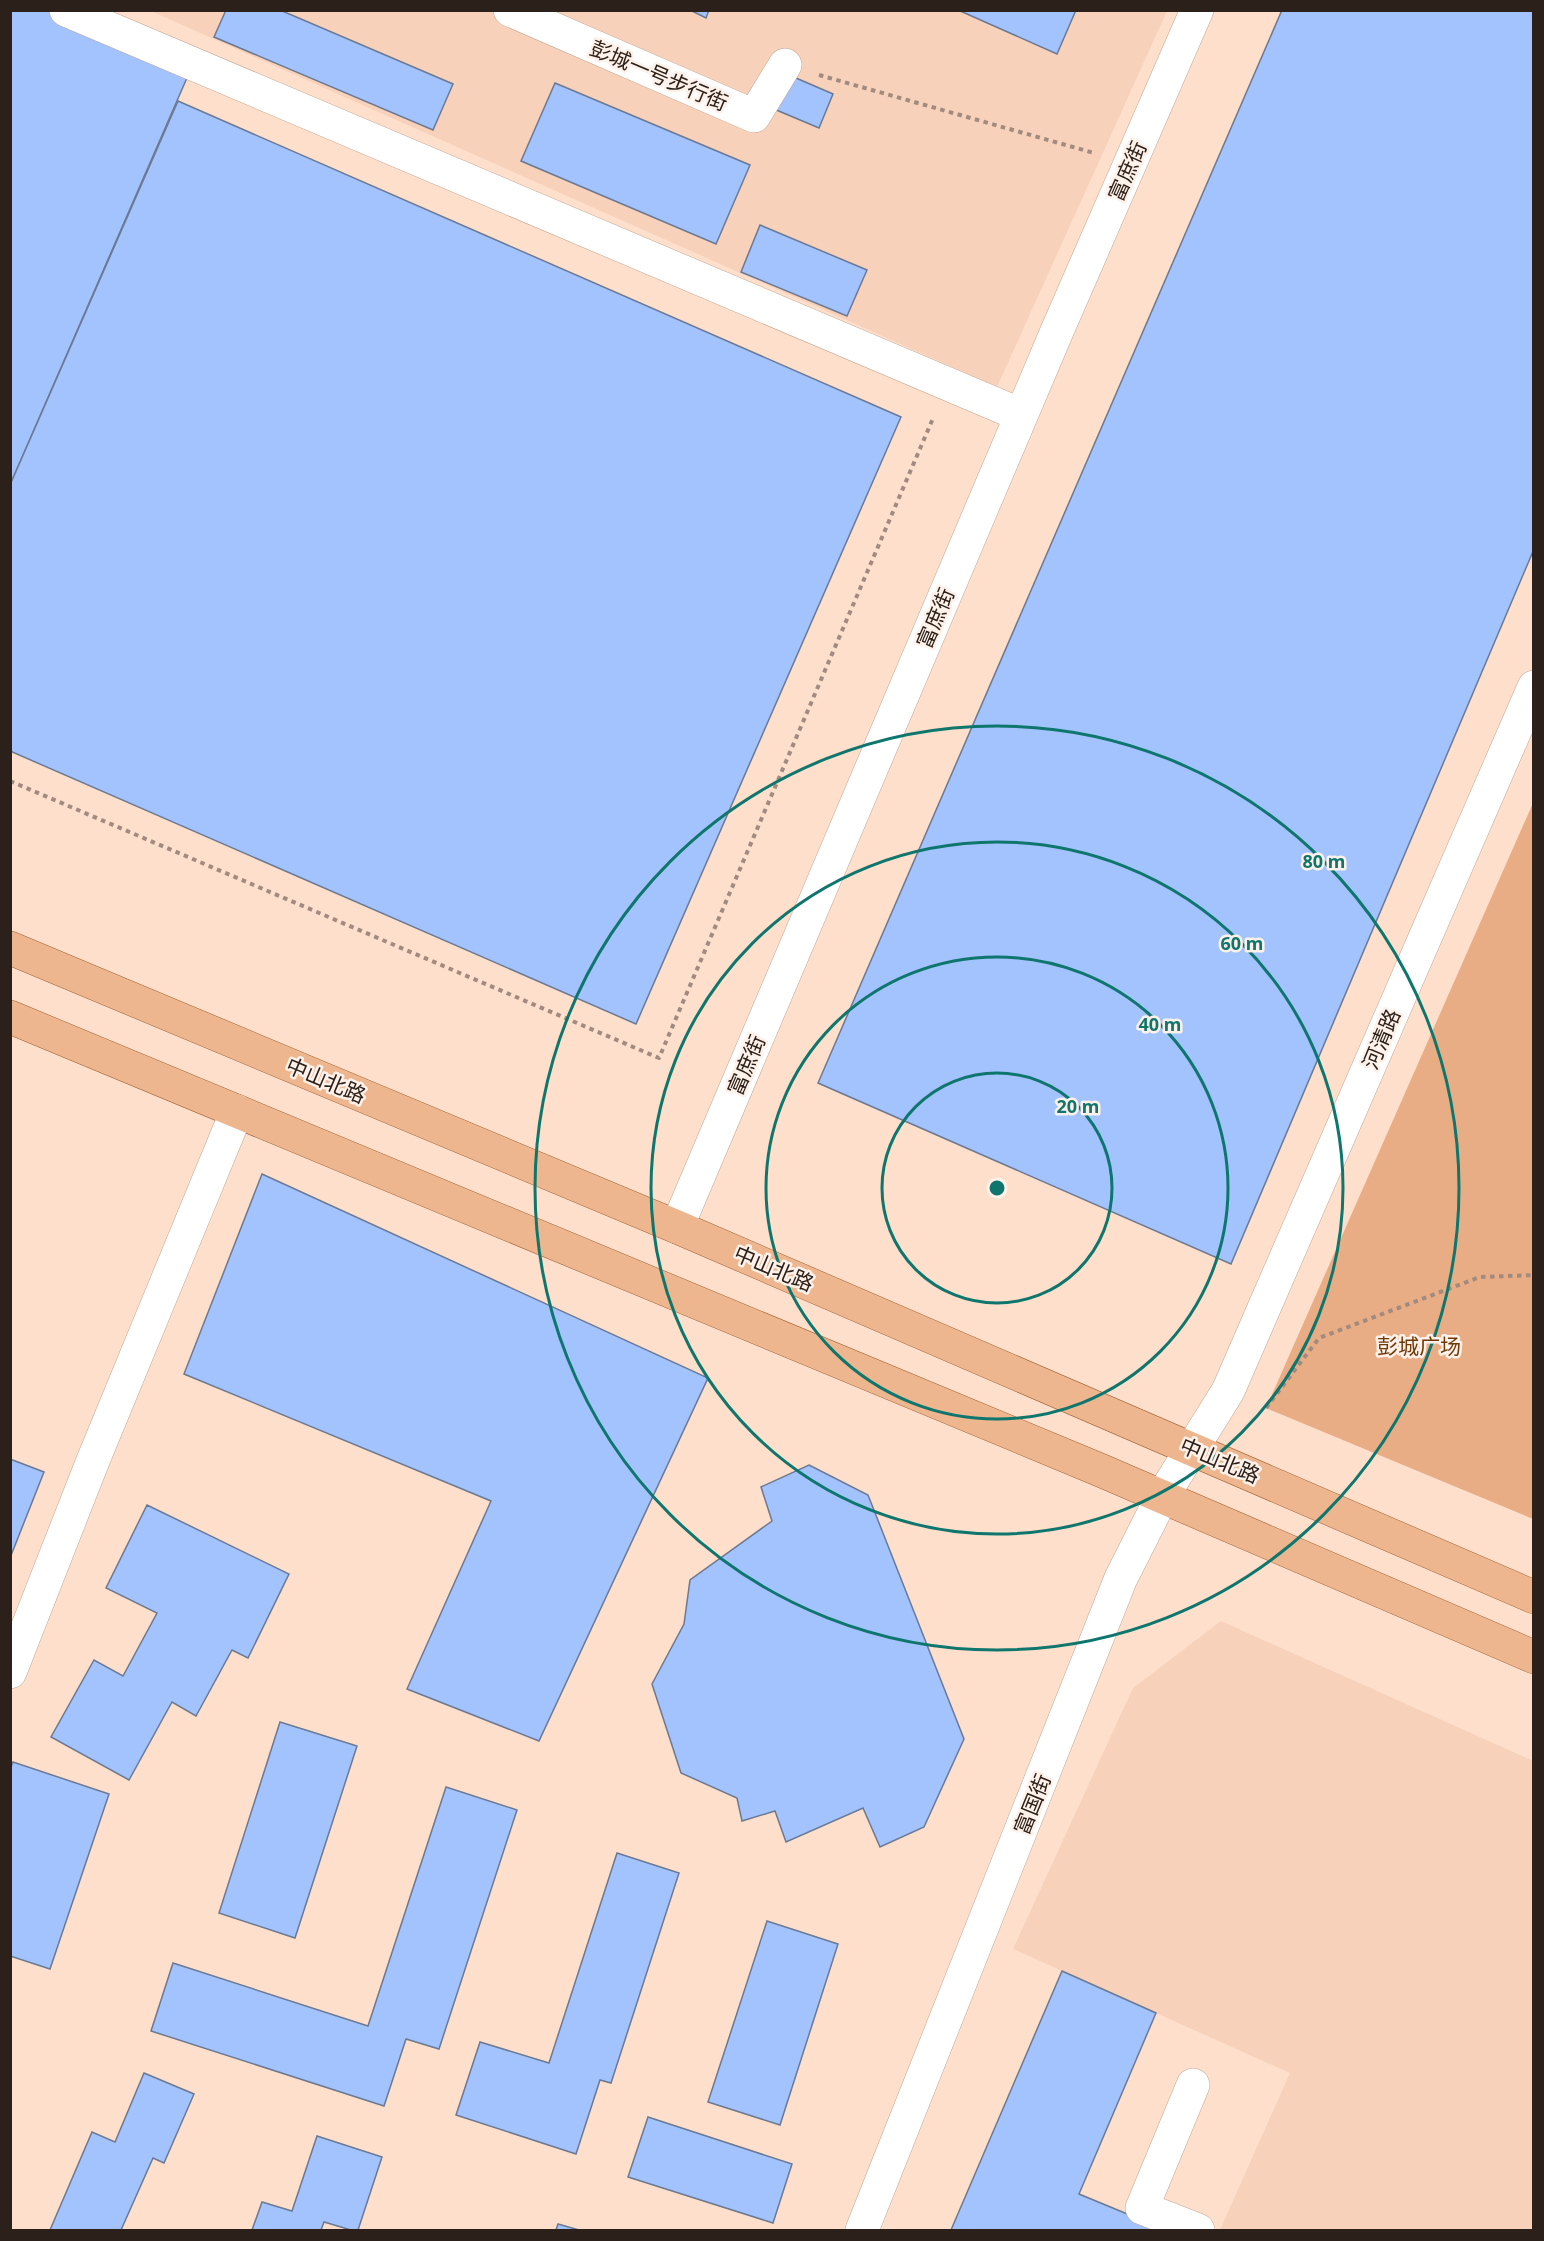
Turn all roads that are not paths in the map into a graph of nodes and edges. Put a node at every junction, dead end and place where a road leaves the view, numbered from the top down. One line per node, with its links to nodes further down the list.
1 (66, 10): 5 (street)
2 (510, 10): 4 (street, 彭城一号步行街)
3 (1197, 10): 5 (street, 富庶街)
4 (785, 65)
5 (1021, 415): 10 (street, 富庶街)
6 (1533, 687): 11 (street, 河清路)
7 (10, 948): 10 (main road, 中山北路)
8 (10, 1017): 9 (main road)
9 (237, 1111): 13 (main road); 16 (street)
10 (677, 1227): 12 (main road, 中山北路)
11 (1228, 1391): 12 (street, 富国街)
12 (1191, 1448): 13 (street, 富国街); 14 (main road, 中山北路)
13 (1162, 1497): 15 (main road); 18 (street, 富国街)
14 (1533, 1597)
15 (1533, 1657)
16 (10, 1672)
17 (1193, 2085): 19 (street)
18 (862, 2230)
19 (1198, 2230)

